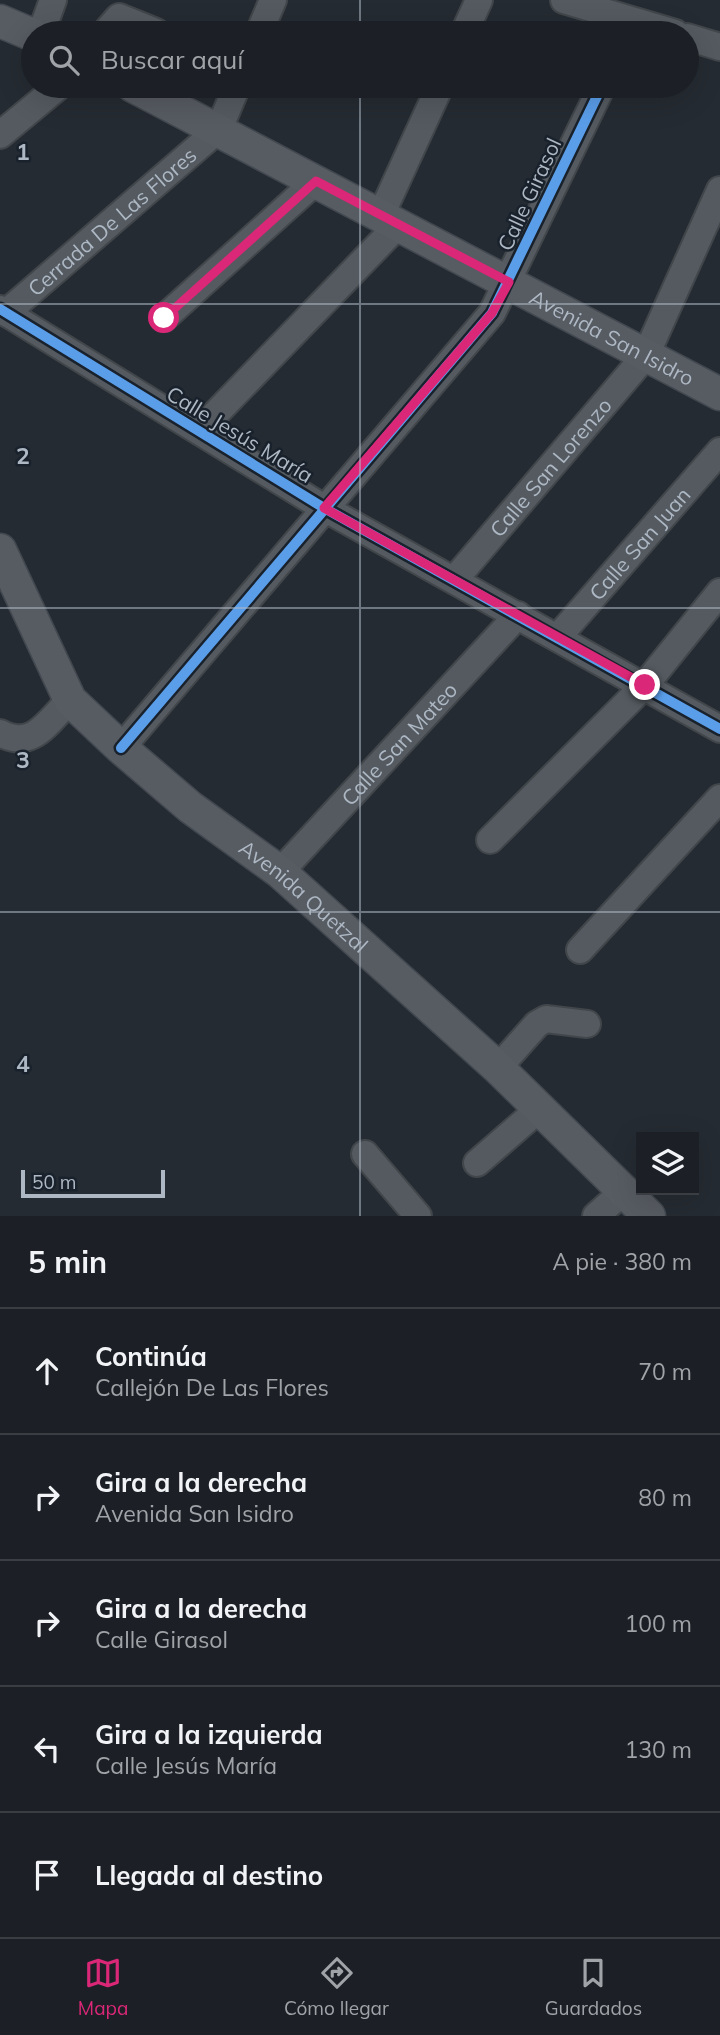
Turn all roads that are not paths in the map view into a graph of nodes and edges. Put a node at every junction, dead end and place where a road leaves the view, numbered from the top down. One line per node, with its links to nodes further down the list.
1 (53, 0): 6 (street)
2 (273, 0): 7 (street)
3 (479, 0): 8 (street)
4 (564, 0): 9 (street)
5 (0, 20): 10 (main road)
6 (45, 21)
7 (264, 21)
8 (469, 21)
9 (615, 21)
10 (21, 30)
11 (699, 41): 12 (street)
12 (720, 47)
13 (45, 98): 19 (street)
14 (156, 98): 18 (main road, Avenida San Isidro)
15 (232, 98): 18 (street)
16 (436, 98): 22 (street)
17 (596, 98): 23 (street, Calle Girasol)
18 (219, 130): 20 (main road, Avenida San Isidro); 24 (street, Cerrada De Las Flores)
19 (0, 135)
20 (316, 181): 22 (main road, Avenida San Isidro); 25 (street)
21 (720, 190): 26 (street, Calle San Lorenzo)
22 (390, 220): 23 (main road, Avenida San Isidro); 28 (street)
23 (509, 282): 26 (main road, Avenida San Isidro); 30 (street, Calle Girasol)
24 (3, 311): 28 (street, Calle Jesús María)
25 (164, 318)
26 (646, 355): 27 (main road, Avenida San Isidro); 32 (street, Calle San Lorenzo)
27 (720, 394)
28 (199, 431): 30 (street, Calle Jesús María)
29 (720, 451): 35 (street, Calle San Juan)
30 (324, 508): 32 (street, Calle Jesús María); 40 (street, Calle Girasol)
31 (0, 550): 37 (main road, Avenida Quetzal)
32 (455, 579): 34 (street, Calle Jesús María)
33 (720, 592): 36 (street)
34 (518, 615): 35 (street, Calle Jesús María); 43 (street, Calle San Mateo)
35 (558, 637): 36 (street, Calle Jesús María)
36 (645, 685): 38 (street, Calle Jesús María); 42 (street)
37 (70, 699): 39 (street); 40 (main road, Avenida Quetzal)
38 (720, 729)
39 (0, 733)
40 (121, 748): 43 (main road, Avenida Quetzal)
41 (720, 798): 44 (street)
42 (490, 840)
43 (280, 872): 46 (main road, Avenida Quetzal)
44 (580, 950)
45 (587, 1024): 46 (street)
46 (498, 1068): 47 (main road, Avenida Quetzal)
47 (538, 1110): 49 (street); 50 (main road, Avenida Quetzal)
48 (365, 1154): 51 (street)
49 (477, 1163)
50 (624, 1191): 52 (street); 53 (main road, Avenida Quetzal)
51 (418, 1216)
52 (596, 1216)
53 (649, 1216)

